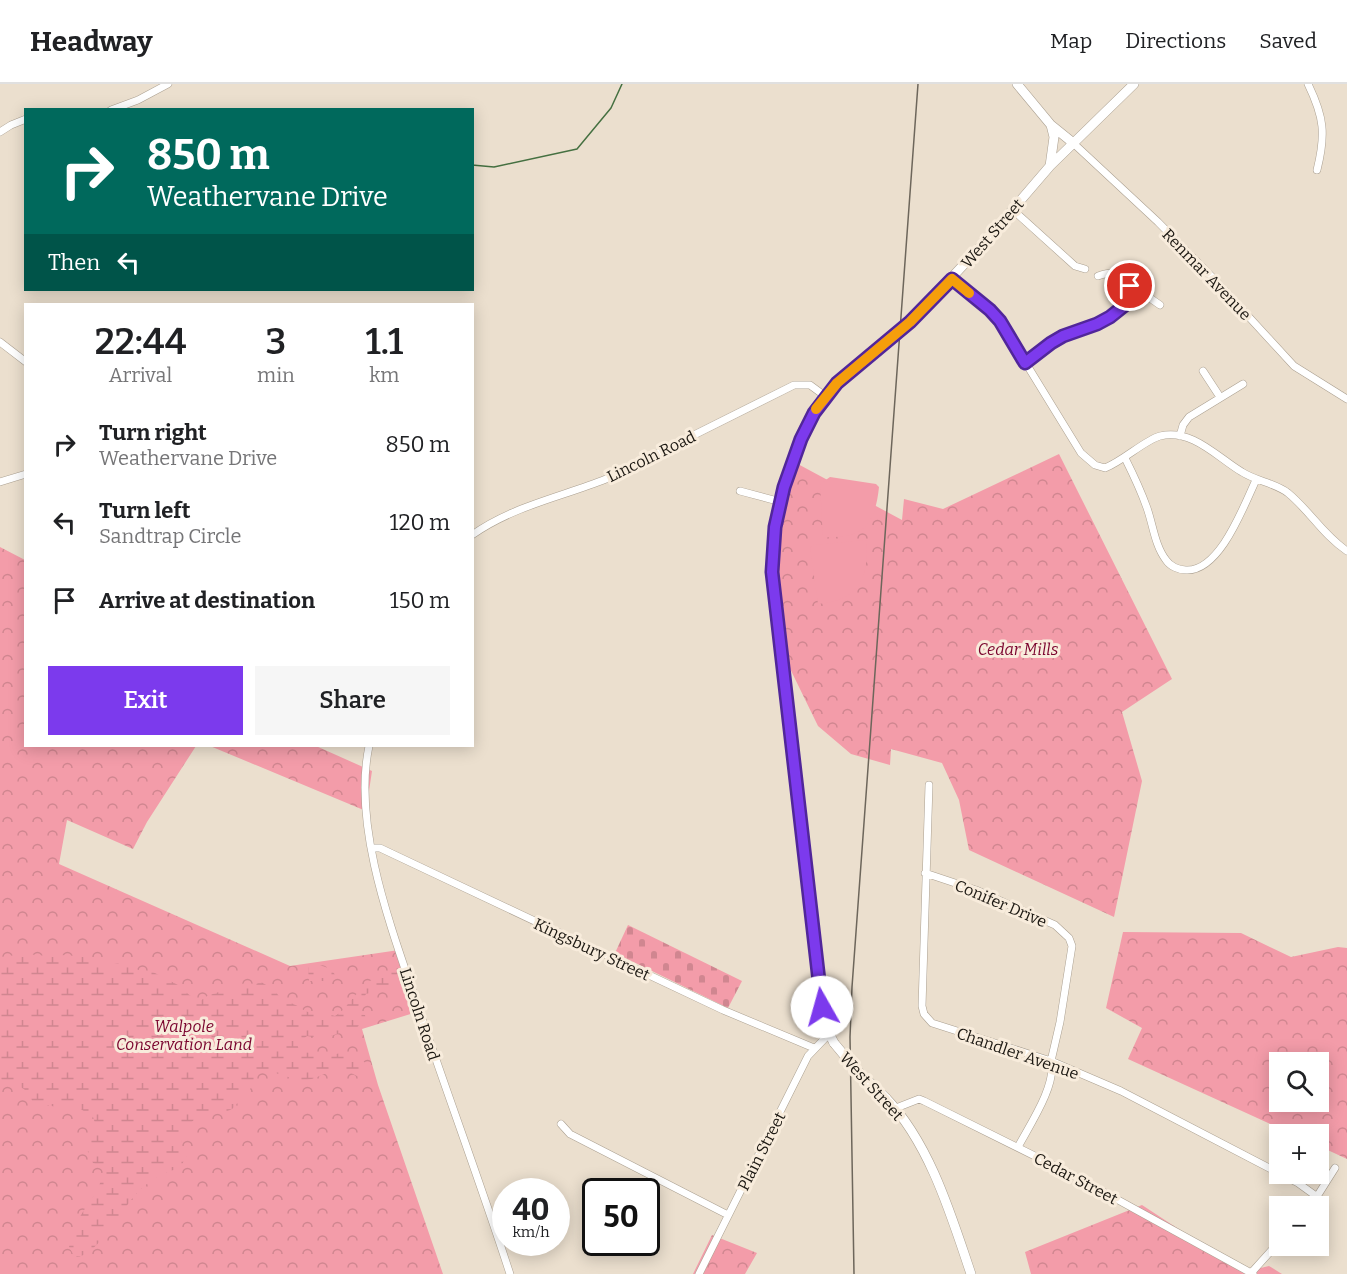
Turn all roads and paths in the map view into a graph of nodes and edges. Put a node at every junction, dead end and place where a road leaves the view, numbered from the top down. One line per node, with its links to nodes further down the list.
1 (168, 84): 5 (street)
2 (1017, 84): 7 (main road)
3 (1134, 84): 9 (main road, West Street)
4 (1308, 84): 11 (street)
5 (116, 108)
6 (24, 119): 8 (street)
7 (1052, 124): 9 (main road); 10 (main road)
8 (0, 132)
9 (1072, 142): 10 (main road, West Street); 27 (street, Renmar Avenue)
10 (1050, 166): 12 (main road, West Street)
11 (1317, 170)
12 (1013, 210): 13 (street); 15 (main road, West Street)
13 (1085, 269)
14 (1098, 276): 16 (street)
15 (952, 279): 22 (street); 25 (main road, West Street, bridge)
16 (1133, 284): 17 (street); 18 (street)
17 (1147, 296): 18 (street); 19 (street)
18 (1130, 301): 22 (street)
19 (1160, 304)
20 (0, 342): 21 (street)
21 (24, 360)
22 (1025, 363): 29 (street)
23 (1203, 371): 26 (street)
24 (1243, 384): 26 (street)
25 (825, 396): 34 (main road, West Street); 35 (street, Lincoln Road)
26 (1220, 397): 28 (street)
27 (1347, 399)
28 (1179, 436): 29 (street); 31 (street)
29 (1125, 458): 31 (street)
30 (24, 475): 32 (street)
31 (1256, 480): 36 (street)
32 (0, 482)
33 (740, 491): 34 (street)
34 (781, 502): 41 (main road, West Street)
35 (474, 534)
36 (1347, 551)
37 (369, 747): 39 (street, Lincoln Road)
38 (929, 785): 40 (street, Chandler Avenue)
39 (372, 848): 42 (street, Kingsbury Street); 52 (street, Lincoln Road)
40 (925, 873): 43 (street, Chandler Avenue); 43 (street, Conifer Drive)
41 (830, 1033): 42 (street, Plain Street); 44 (main road, West Street, bridge)
42 (814, 1048): 49 (street, Plain Street)
43 (1051, 1061): 46 (street, Conifer Drive); 48 (street, Chandler Avenue)
44 (896, 1108): 46 (street, Cedar Street); 54 (main road, West Street)
45 (561, 1124): 49 (street)
46 (1018, 1147): 51 (street, Cedar Street)
47 (1335, 1168): 48 (street)
48 (1316, 1196)
49 (728, 1215): 53 (street, Plain Street)
50 (1269, 1254): 51 (street)
51 (1252, 1273)
52 (510, 1274)
53 (699, 1274)
54 (971, 1274)

